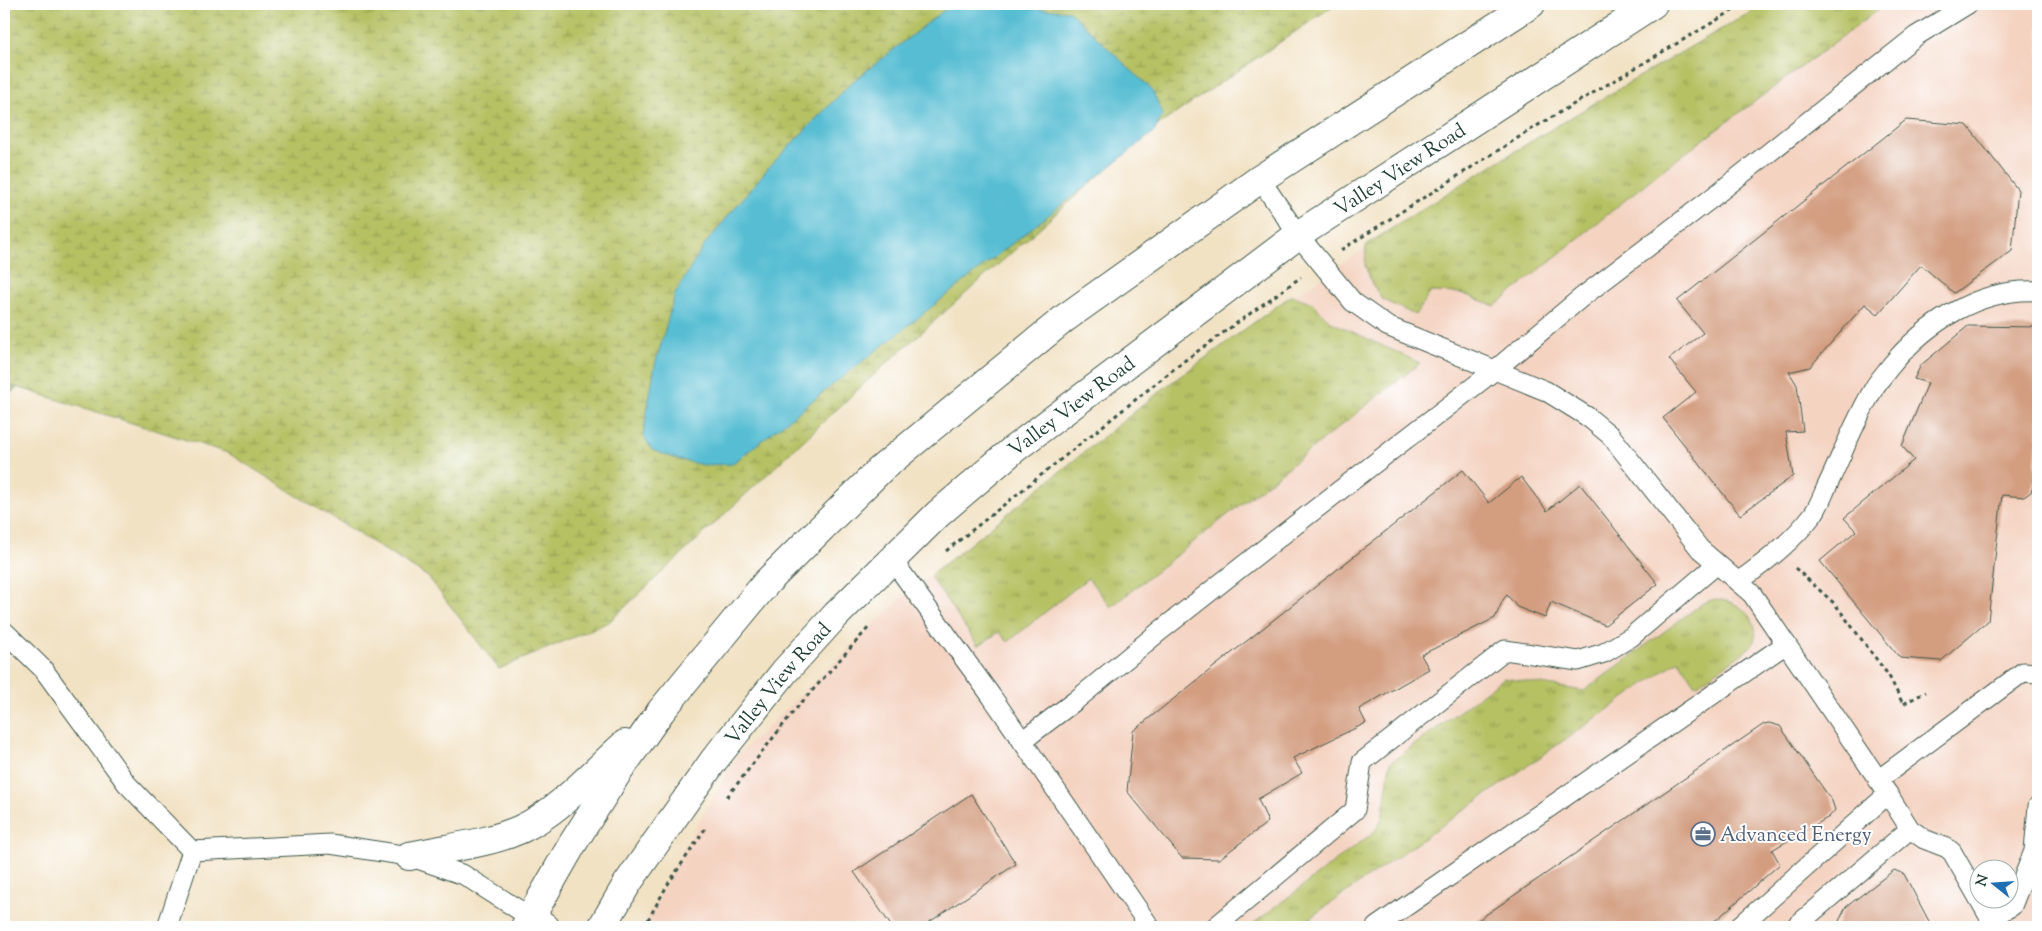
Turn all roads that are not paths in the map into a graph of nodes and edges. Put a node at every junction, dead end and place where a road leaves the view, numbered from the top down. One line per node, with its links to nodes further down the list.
1 (1530, 4): 4 (main road)
2 (1653, 4): 5 (main road, Valley View Road)
3 (1968, 4): 7 (lane)
4 (1260, 179): 5 (lane); 14 (main road)
5 (1298, 235): 7 (lane); 8 (main road, Valley View Road)
6 (2038, 291): 10 (lane)
7 (1495, 370): 9 (lane); 15 (lane)
8 (891, 558): 15 (lane); 24 (main road, Valley View Road)
9 (1717, 564): 10 (lane); 26 (lane)
10 (1738, 582): 12 (lane)
11 (4, 631): 19 (lane)
12 (1786, 644): 16 (lane); 27 (lane)
13 (2038, 674): 16 (lane)
14 (660, 710): 20 (main road); 22 (main road)
15 (1022, 741): 25 (lane)
16 (1883, 787): 18 (lane); 28 (lane)
17 (2038, 806): 21 (lane)
18 (1910, 829): 21 (lane); 29 (lane)
19 (192, 851): 20 (lane); 23 (lane)
20 (409, 856): 22 (lane)
21 (1993, 923)
22 (534, 924)
23 (167, 927)
24 (602, 927)
25 (1150, 927)
26 (1215, 927)
27 (1376, 927)
28 (1739, 927)
29 (1795, 927)

